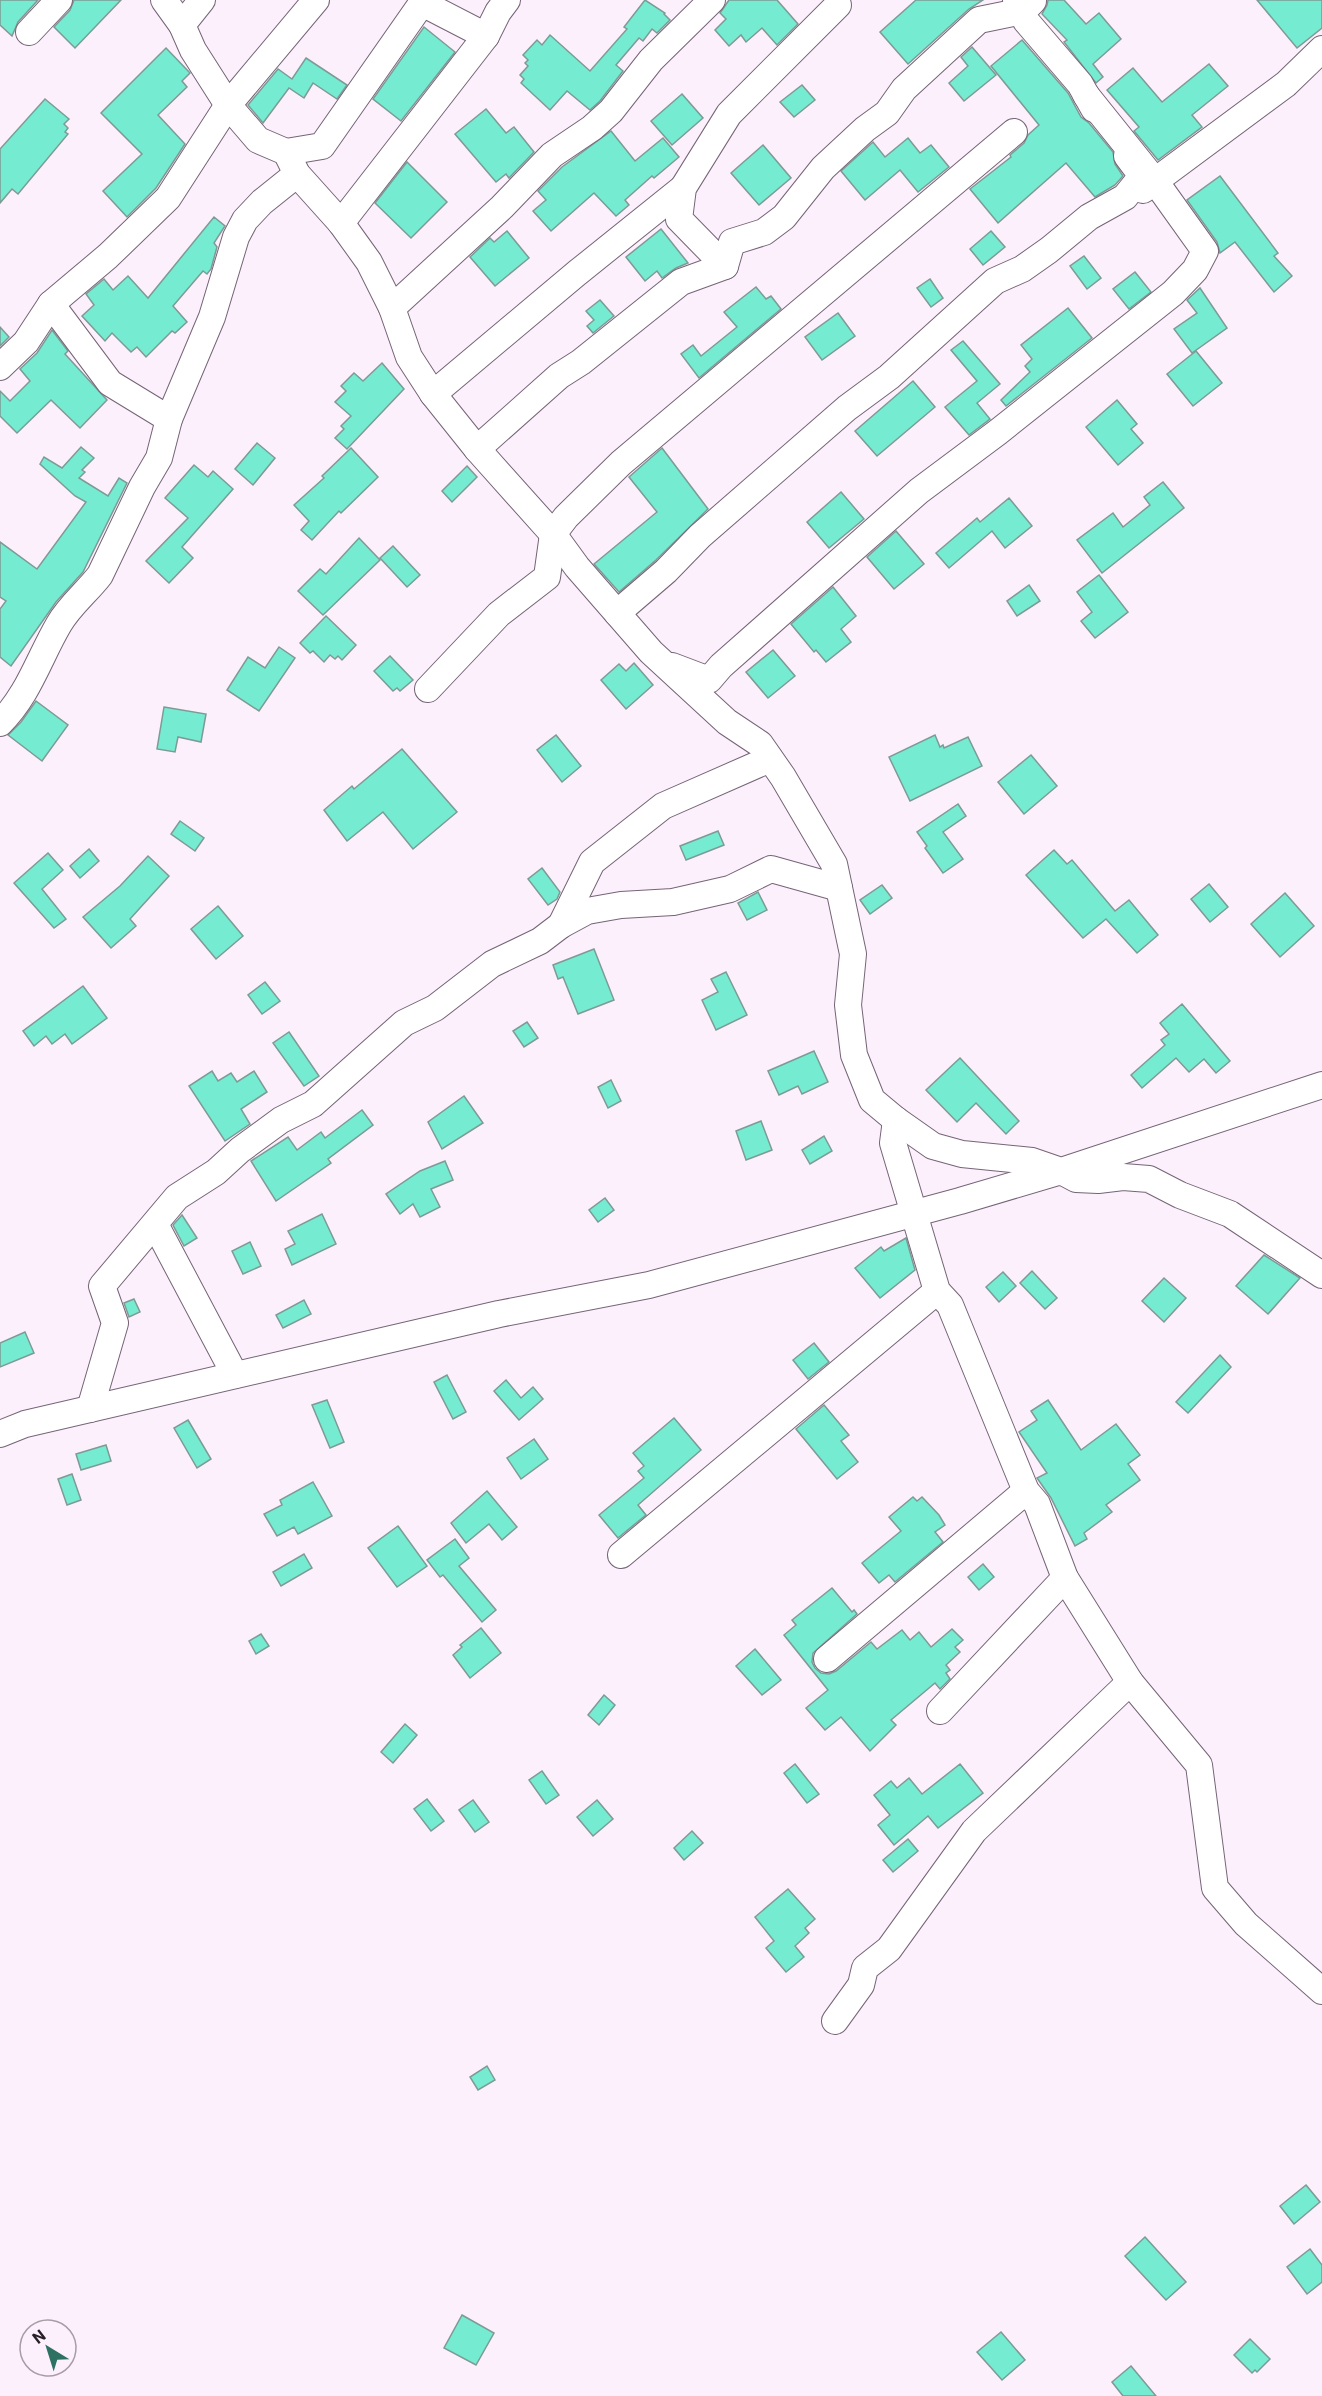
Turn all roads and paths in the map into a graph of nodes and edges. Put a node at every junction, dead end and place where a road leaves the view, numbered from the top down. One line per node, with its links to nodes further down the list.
1 (60, 0): 10 (street)
2 (164, 0): 9 (street)
3 (202, 0): 9 (street)
4 (316, 0): 14 (street)
5 (507, 0): 11 (street)
6 (712, 0): 23 (street)
7 (838, 2): 18 (street)
8 (1025, 4): 13 (street); 21 (street)
9 (182, 25): 14 (street)
10 (29, 32)
11 (486, 36): 16 (street); 20 (street)
12 (1322, 49): 17 (street)
13 (1086, 95): 17 (street); 29 (street)
14 (228, 105): 16 (street); 22 (street)
15 (1014, 132): 28 (street)
16 (291, 163): 20 (street); 26 (street)
17 (1155, 181): 19 (street); 30 (street)
18 (683, 188): 21 (street); 25 (street)
19 (1101, 220)
20 (341, 224): 23 (street)
21 (726, 266): 27 (street)
22 (51, 304): 24 (street); 26 (street)
23 (392, 308): 25 (street)
24 (0, 367)
25 (434, 394): 27 (street)
26 (169, 419): 32 (street)
27 (477, 449): 28 (street)
28 (553, 534): 29 (street); 31 (street)
29 (617, 614): 30 (street)
30 (662, 662): 33 (street)
31 (428, 689)
32 (0, 723)
33 (770, 759): 34 (street); 35 (street)
34 (839, 888): 35 (street); 37 (street)
35 (561, 925): 40 (street)
36 (1322, 1085): 38 (street)
37 (896, 1120): 38 (street); 39 (street)
38 (1061, 1171): 39 (street); 41 (street)
39 (915, 1213): 42 (street); 43 (street)
40 (155, 1224): 43 (street); 44 (street)
41 (1322, 1275)
42 (938, 1292): 46 (street); 47 (street)
43 (235, 1375): 44 (street)
44 (90, 1409): 45 (street)
45 (0, 1434)
46 (1026, 1491): 48 (street); 49 (street)
47 (621, 1555)
48 (1065, 1578): 50 (street); 51 (street)
49 (827, 1659)
50 (1130, 1682): 52 (street); 53 (street)
51 (940, 1711)
52 (1322, 1991)
53 (835, 2021)

